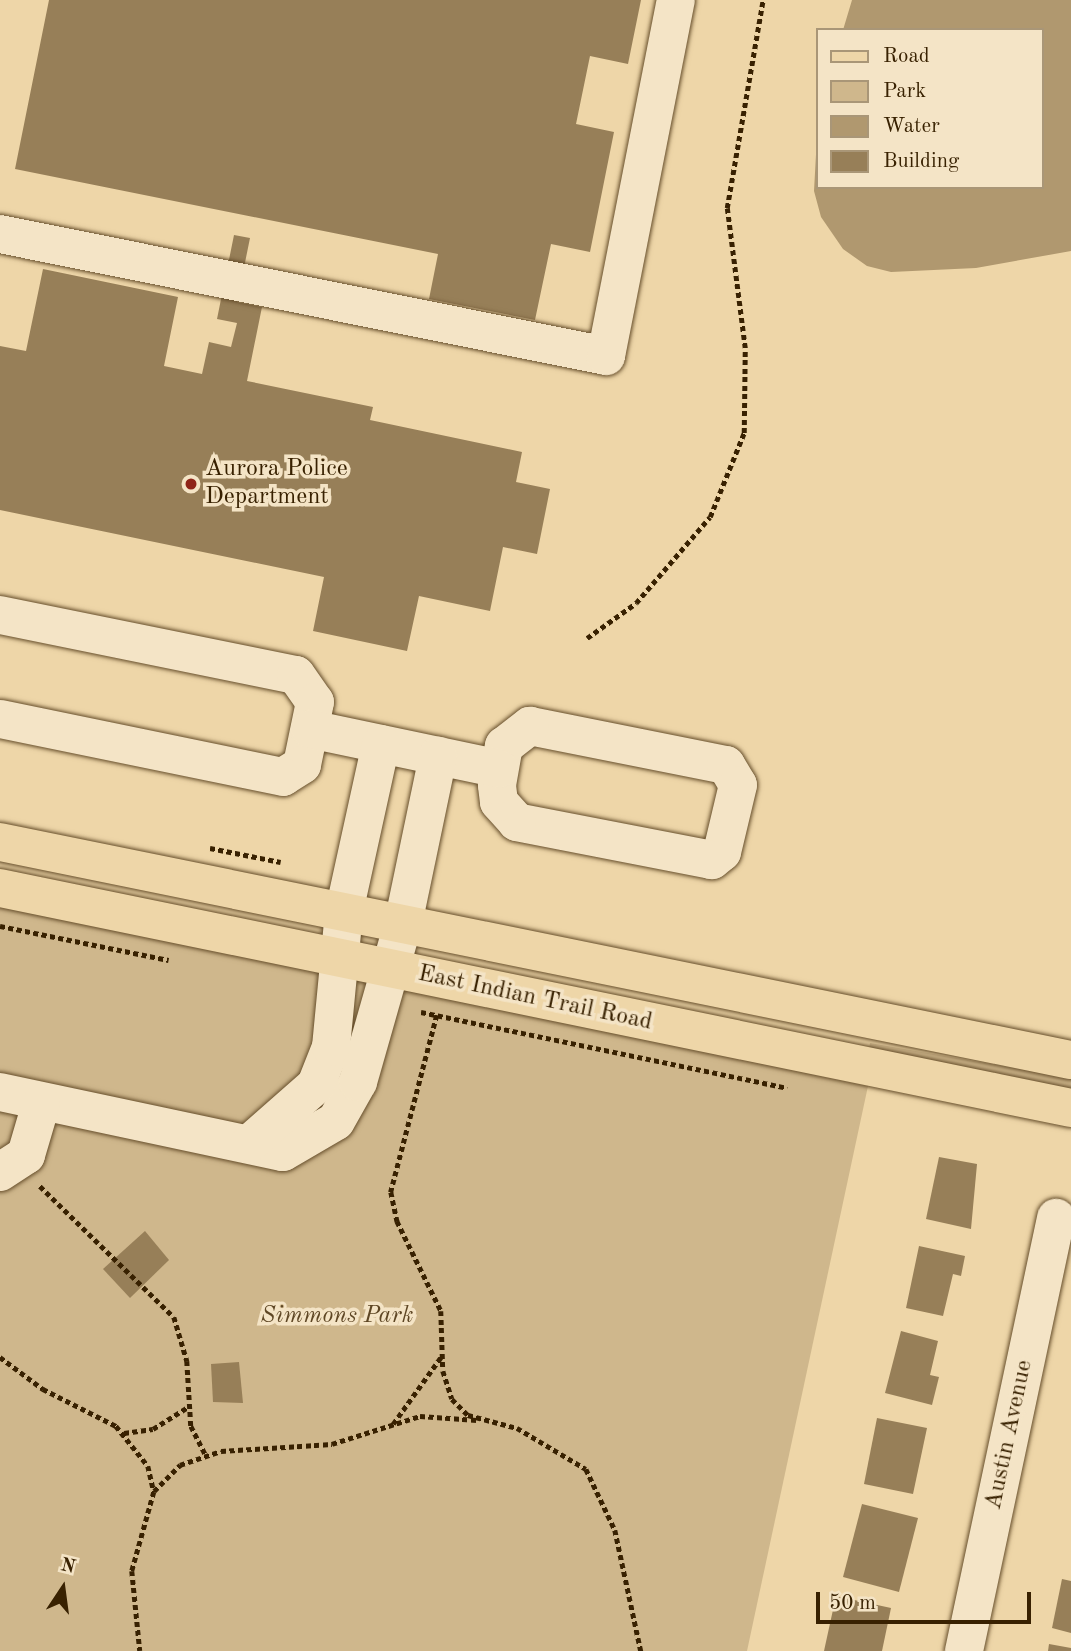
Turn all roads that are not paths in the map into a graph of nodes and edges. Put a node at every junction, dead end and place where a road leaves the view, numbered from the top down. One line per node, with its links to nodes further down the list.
1 (676, 0): 2 (street)
2 (0, 234)
3 (0, 615): 5 (street)
4 (0, 719): 5 (street)
5 (310, 729): 6 (street)
6 (382, 744): 7 (street); 11 (street)
7 (438, 756): 8 (street); 12 (street)
8 (499, 769): 8 (street)
9 (0, 842): 11 (main road, East Indian Trail Road)
10 (0, 888): 13 (main road, East Indian Trail Road)
11 (344, 912): 12 (main road, East Indian Trail Road); 13 (street)
12 (403, 924): 14 (street); 15 (main road, East Indian Trail Road)
13 (336, 958): 14 (main road, East Indian Trail Road); 19 (street)
14 (389, 969): 18 (main road, East Indian Trail Road); 19 (street)
15 (1071, 1060)
16 (0, 1092): 17 (street)
17 (47, 1105): 19 (street); 20 (street)
18 (1071, 1108)
19 (249, 1144)
20 (0, 1172)
21 (1056, 1218): 22 (street, Austin Avenue)
22 (964, 1651)

